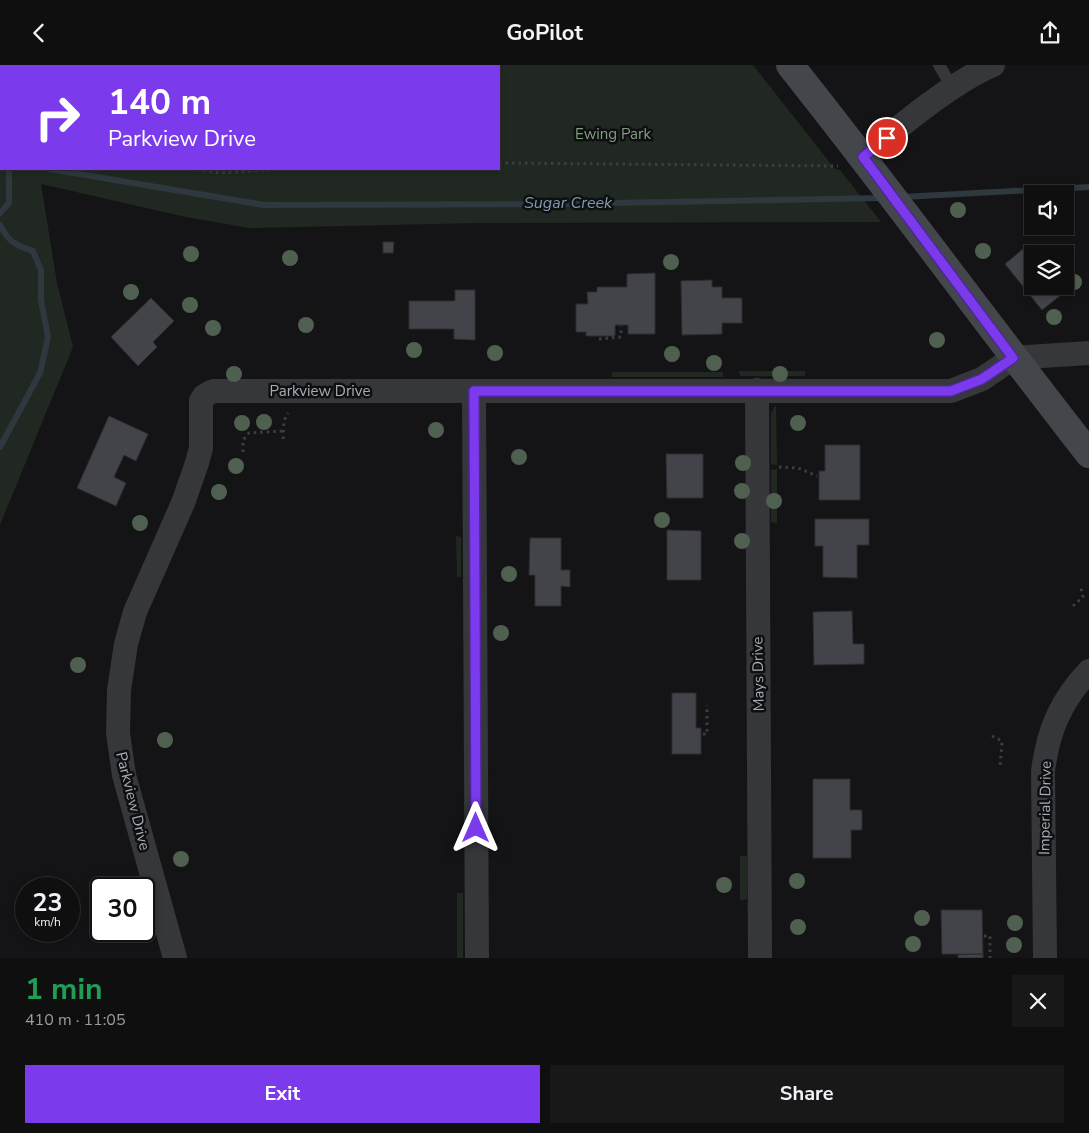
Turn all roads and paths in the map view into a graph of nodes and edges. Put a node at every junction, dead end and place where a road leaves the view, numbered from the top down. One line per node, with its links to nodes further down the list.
1 (790, 65): 6 (street)
2 (939, 65): 4 (lane)
3 (993, 65): 4 (street)
4 (953, 89): 6 (street)
5 (500, 163): 6 (path)
6 (858, 164): 12 (street)
7 (198, 170): 8 (path)
8 (270, 170)
9 (621, 326): 10 (path)
10 (599, 339)
11 (1089, 353): 12 (street)
12 (1013, 358): 13 (street, Parkview Drive); 17 (street)
13 (757, 390): 14 (street, Parkview Drive); 18 (street, Mays Drive)
14 (474, 391): 28 (street, Parkview Drive); 29 (street)
15 (284, 431): 16 (path)
16 (243, 452)
17 (1089, 454)
18 (758, 468): 19 (path); 30 (street, Mays Drive)
19 (817, 476)
20 (1081, 588): 21 (path)
21 (1073, 606)
22 (1089, 671): 32 (street, Imperial Drive)
23 (707, 705): 24 (path)
24 (702, 734)
25 (992, 735): 26 (path)
26 (1000, 768)
27 (984, 936): 31 (path)
28 (175, 958)
29 (477, 958)
30 (760, 958)
31 (990, 958)
32 (1045, 958)

